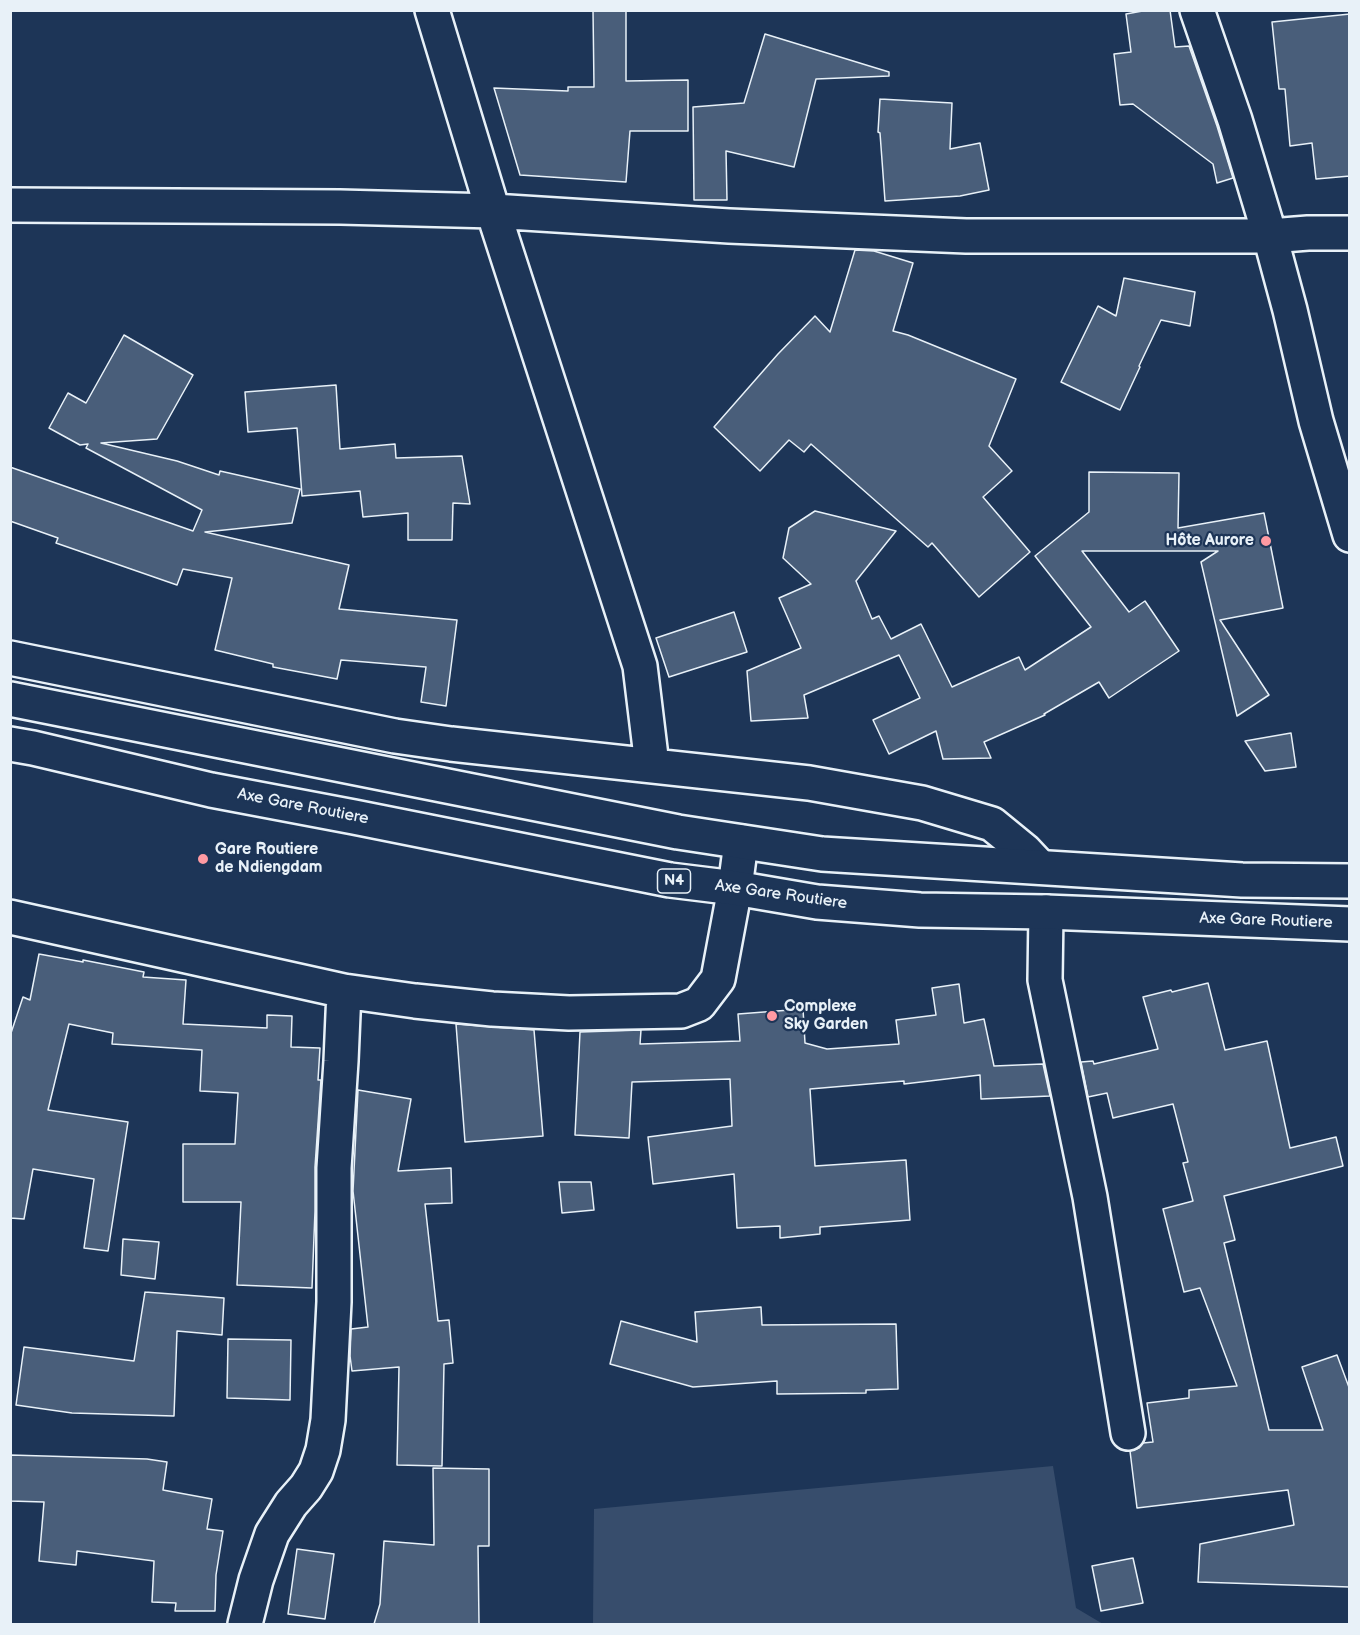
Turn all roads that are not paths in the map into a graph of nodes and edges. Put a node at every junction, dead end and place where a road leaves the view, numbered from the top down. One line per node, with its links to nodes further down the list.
1 (432, 10): 4 (main road)
2 (1197, 10): 6 (main road)
3 (10, 205): 4 (main road)
4 (493, 212): 6 (main road); 11 (main road)
5 (1350, 233): 6 (main road)
6 (1270, 236): 7 (main road)
7 (1348, 526)
8 (10, 658): 11 (main road)
9 (24, 702): 10 (main road); 12 (main road)
10 (22, 746): 15 (main road, Axe Gare Routiere / N4)
11 (652, 765): 13 (main road)
12 (741, 842): 13 (main road); 15 (main road)
13 (1040, 867): 14 (main road)
14 (1350, 881)
15 (735, 888): 16 (main road, Axe Gare Routiere / N4); 19 (main road)
16 (1046, 912): 18 (main road, Axe Gare Routiere / N4); 20 (main road)
17 (10, 917): 19 (main road)
18 (1350, 924)
19 (344, 991): 21 (main road)
20 (1128, 1432)
21 (245, 1624)

